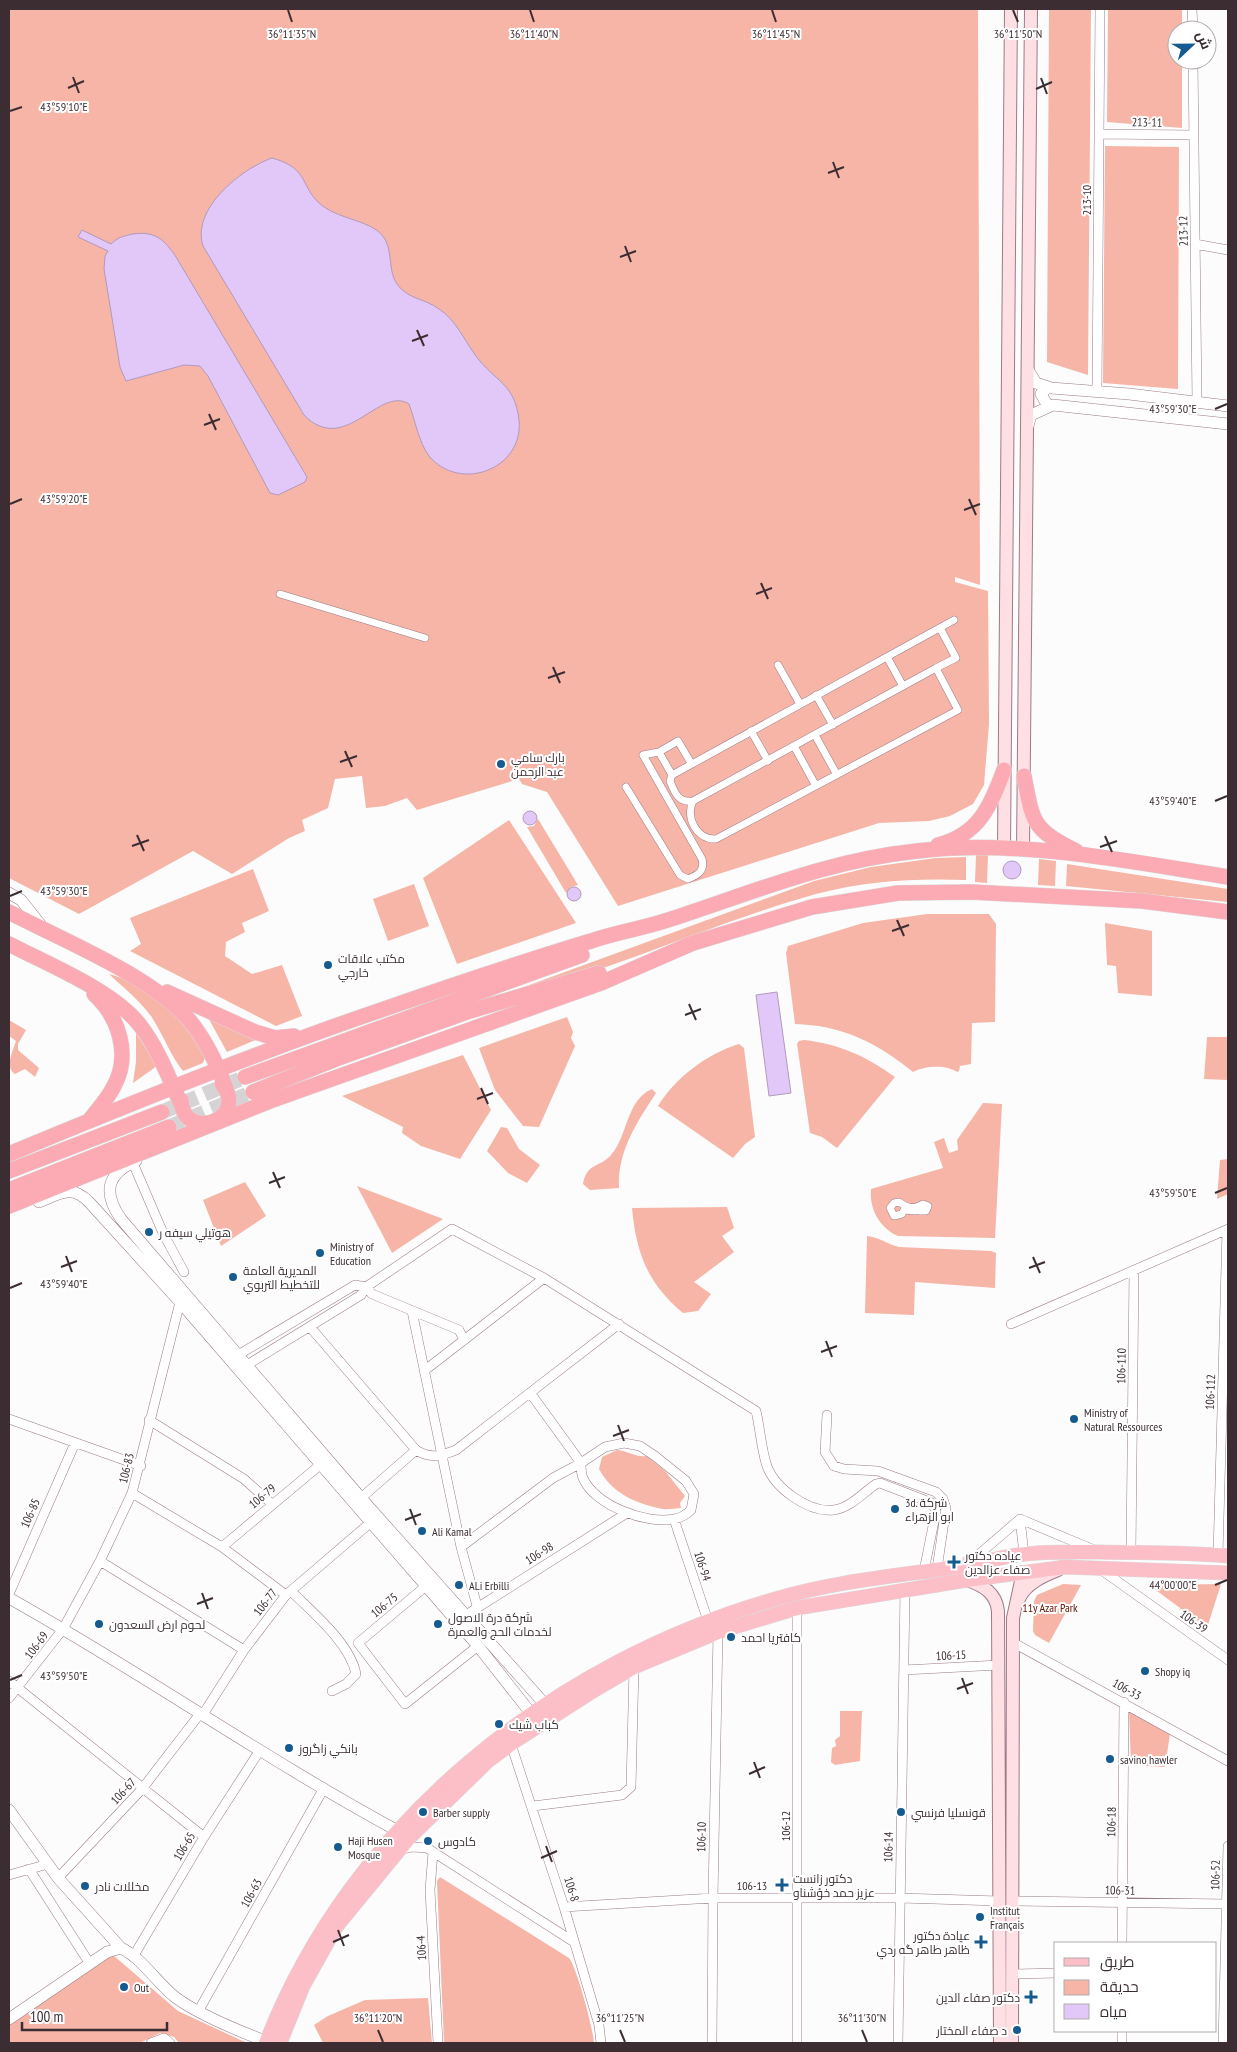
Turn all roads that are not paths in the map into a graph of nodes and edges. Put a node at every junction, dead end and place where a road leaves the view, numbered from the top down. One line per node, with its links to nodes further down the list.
1 (1011, 9): 34 (main road)
2 (1030, 9): 9 (main road)
3 (1100, 9): 5 (street, 213-10)
4 (1193, 70): 6 (street, 213-12)
5 (1099, 134): 6 (street, 213-11); 11 (street, 213-10)
6 (1194, 135): 7 (street, 213-12)
7 (1195, 244): 8 (street); 12 (street, 213-12)
8 (1228, 250)
9 (1028, 370): 10 (street); 16 (main road)
10 (1048, 387): 11 (street); 13 (street)
11 (1097, 391): 12 (street)
12 (1197, 402): 14 (street)
13 (1048, 406): 15 (street); 16 (street)
14 (1228, 406)
15 (1228, 424)
16 (1028, 426): 37 (main road)
17 (280, 594): 20 (street)
18 (954, 620): 19 (street)
19 (940, 628): 21 (street); 23 (street)
20 (425, 638)
21 (887, 656): 24 (street); 25 (street)
22 (778, 664): 26 (street)
23 (936, 668): 24 (street); 36 (street)
24 (903, 686): 27 (street)
25 (816, 695): 26 (street); 27 (street)
26 (800, 704): 28 (street)
27 (833, 725): 29 (street)
28 (751, 731): 32 (street); 33 (street)
29 (815, 735): 30 (street); 36 (street)
30 (794, 746): 32 (street); 38 (street)
31 (659, 752): 33 (street); 35 (street); 39 (street)
32 (768, 761): 40 (street)
33 (691, 763): 35 (street)
34 (1004, 770): 41 (main road); 42 (highway)
35 (672, 775): 40 (street)
36 (837, 775): 38 (street)
37 (1024, 776): 43 (main road); 44 (highway)
38 (816, 786): 40 (street)
39 (626, 787)
40 (693, 801)
41 (1004, 849): 42 (highway); 43 (highway)
42 (920, 850): 49 (highway)
43 (1023, 850): 44 (highway)
44 (1086, 857): 45 (highway)
45 (1228, 877)
46 (9, 894): 50 (street)
47 (9, 912): 50 (highway)
48 (1228, 912): 52 (highway)
49 (669, 920): 55 (highway); 57 (highway)
50 (45, 931): 54 (highway)
51 (9, 944): 53 (highway)
52 (680, 948): 61 (highway); 62 (highway)
53 (76, 979): 59 (highway); 65 (highway)
54 (140, 980): 55 (highway); 56 (highway)
55 (316, 1033): 56 (highway)
56 (220, 1071): 58 (highway); 60 (highway)
57 (245, 1077)
58 (197, 1079): 59 (highway); 60 (highway); 63 (highway)
59 (174, 1089): 63 (highway); 65 (highway)
60 (227, 1091): 66 (highway)
61 (253, 1092)
62 (270, 1100): 66 (highway); 69 (street)
63 (183, 1109): 66 (highway)
64 (162, 1112): 70 (highway)
65 (88, 1121): 68 (highway)
66 (214, 1122): 72 (highway)
67 (169, 1127): 71 (highway)
68 (9, 1154)
69 (132, 1163): 77 (street); 86 (street)
70 (9, 1172)
71 (9, 1190)
72 (9, 1206)
73 (904, 1210): 73 (street)
74 (9, 1214): 80 (street)
75 (1228, 1229): 76 (street); 111 (street, 106-112)
76 (1134, 1270): 83 (street); 109 (street, 106-110)
77 (184, 1272)
78 (544, 1278): 79 (street); 82 (street); 85 (street)
79 (366, 1287): 81 (street); 84 (street); 86 (street)
80 (180, 1302): 92 (street, 106-83); 97 (street)
81 (412, 1311): 85 (street); 88 (street)
82 (619, 1324): 89 (street); 116 (street)
83 (1012, 1324)
84 (310, 1327): 87 (street); 94 (street)
85 (464, 1340): 88 (street)
86 (238, 1355): 87 (street)
87 (247, 1365): 100 (street)
88 (424, 1372): 95 (street)
89 (531, 1394): 95 (street); 96 (street)
90 (827, 1415): 116 (street)
91 (9, 1419): 93 (street)
92 (149, 1420): 98 (street, 106-83); 101 (street)
93 (75, 1442): 98 (street); 123 (street, 106-85)
94 (416, 1450): 95 (street); 100 (street)
95 (442, 1455): 107 (street)
96 (581, 1463): 102 (street); 103 (street); 107 (street)
97 (320, 1465): 101 (street, 106-79); 105 (street)
98 (140, 1466): 99 (street, 106-83)
99 (132, 1493): 106 (street); 112 (street, 106-83)
100 (361, 1498): 127 (street)
101 (272, 1504): 106 (street, 106-79)
102 (627, 1513): 103 (street); 125 (street, 106-98)
103 (674, 1519): 129 (street, 106-94)
104 (1020, 1519): 108 (street); 110 (street); 113 (street)
105 (370, 1523): 120 (street); 122 (street, 106-77)
106 (222, 1547): 122 (street)
107 (462, 1547): 125 (street)
108 (1100, 1552): 109 (main road); 110 (main road)
109 (1131, 1552): 111 (main road)
110 (1024, 1554): 113 (main road); 117 (main road)
111 (1223, 1556)
112 (100, 1561): 130 (street, 106-83); 134 (street)
113 (958, 1567): 116 (main road)
114 (1065, 1567): 115 (main road); 117 (main road); 128 (main road)
115 (1096, 1567): 118 (main road); 135 (street, 106-39)
116 (931, 1570): 129 (main road)
117 (1023, 1572): 119 (main road); 128 (main road)
118 (1228, 1573)
119 (967, 1580): 121 (main road); 137 (main road)
120 (426, 1586): 133 (street); 133 (street, 106-75)
121 (905, 1590): 126 (main road); 139 (street, 106-14)
122 (288, 1593): 134 (street, 106-77); 142 (street)
123 (9, 1594)
124 (9, 1598): 130 (street)
125 (477, 1606): 127 (street, 106-98)
126 (797, 1608): 131 (main road); 166 (street, 106-12)
127 (466, 1615): 145 (street)
128 (1012, 1618): 132 (main road)
129 (708, 1621): 145 (main road)
130 (63, 1628): 141 (street, 106-69); 146 (street)
131 (718, 1632): 138 (main road); 167 (street, 106-10)
132 (1012, 1642): 136 (main road); 144 (street, 106-33)
133 (478, 1646): 147 (street)
134 (244, 1650): 146 (street, 106-77)
135 (1228, 1660)
136 (1012, 1663): 137 (main road); 154 (main road)
137 (999, 1664): 139 (street, 106-15); 154 (main road)
138 (634, 1668): 145 (main road); 153 (street)
139 (904, 1670): 168 (street, 106-14)
140 (9, 1681): 141 (street)
141 (18, 1689): 143 (street, 106-69); 152 (street)
142 (332, 1691)
143 (9, 1698)
144 (1124, 1702): 150 (street, 106-33); 170 (street, 106-18)
145 (549, 1710): 147 (main road)
146 (200, 1715): 149 (street); 152 (street, 106-67)
147 (536, 1719): 148 (main road); 157 (main road)
148 (511, 1744): 153 (street, 106-8); 156 (main road)
149 (260, 1750): 151 (street); 158 (street, 106-65)
150 (1228, 1761)
151 (324, 1788): 157 (street); 181 (street, 106-63)
152 (142, 1789): 158 (street); 165 (street, 106-67)
153 (533, 1806): 172 (street, 106-8)
154 (1006, 1809): 169 (main road)
155 (9, 1810): 162 (street)
156 (420, 1828): 160 (main road); 161 (street)
157 (398, 1831): 185 (main road)
158 (204, 1837): 176 (street, 106-65)
159 (1228, 1846): 171 (street, 106-52)
160 (399, 1850): 161 (street); 185 (main road)
161 (430, 1850): 173 (street); 186 (street, 106-4)
162 (48, 1864): 163 (street); 165 (street)
163 (29, 1869): 164 (street); 177 (street)
164 (9, 1875)
165 (58, 1878): 175 (street)
166 (798, 1897): 167 (street, 106-13); 168 (street, 106-13); 189 (street, 106-12)
167 (712, 1898): 172 (street, 106-13); 188 (street, 106-10)
168 (900, 1898): 169 (street, 106-13); 190 (street, 106-14)
169 (1006, 1901): 170 (street, 106-31); 180 (main road); 191 (main road)
170 (1122, 1902): 171 (street, 106-31); 174 (street, 106-18)
171 (1228, 1904): 179 (street, 106-52)
172 (564, 1906): 173 (street, 106-8)
173 (574, 1942): 187 (street, 106-8)
174 (1122, 1942)
175 (121, 1948): 176 (street); 177 (street)
176 (133, 1957): 181 (street)
177 (90, 1964): 182 (street)
178 (1054, 1973): 180 (street)
179 (1223, 1973): 193 (street, 106-52)
180 (1012, 1974): 192 (main road)
181 (199, 2010): 185 (street)
182 (9, 2019)
183 (151, 2043): 184 (street)
184 (170, 2043)
185 (271, 2043)
186 (438, 2043)
187 (601, 2043)
188 (712, 2043)
189 (797, 2043)
190 (898, 2043)
191 (1000, 2043)
192 (1012, 2043)
193 (1223, 2043)

